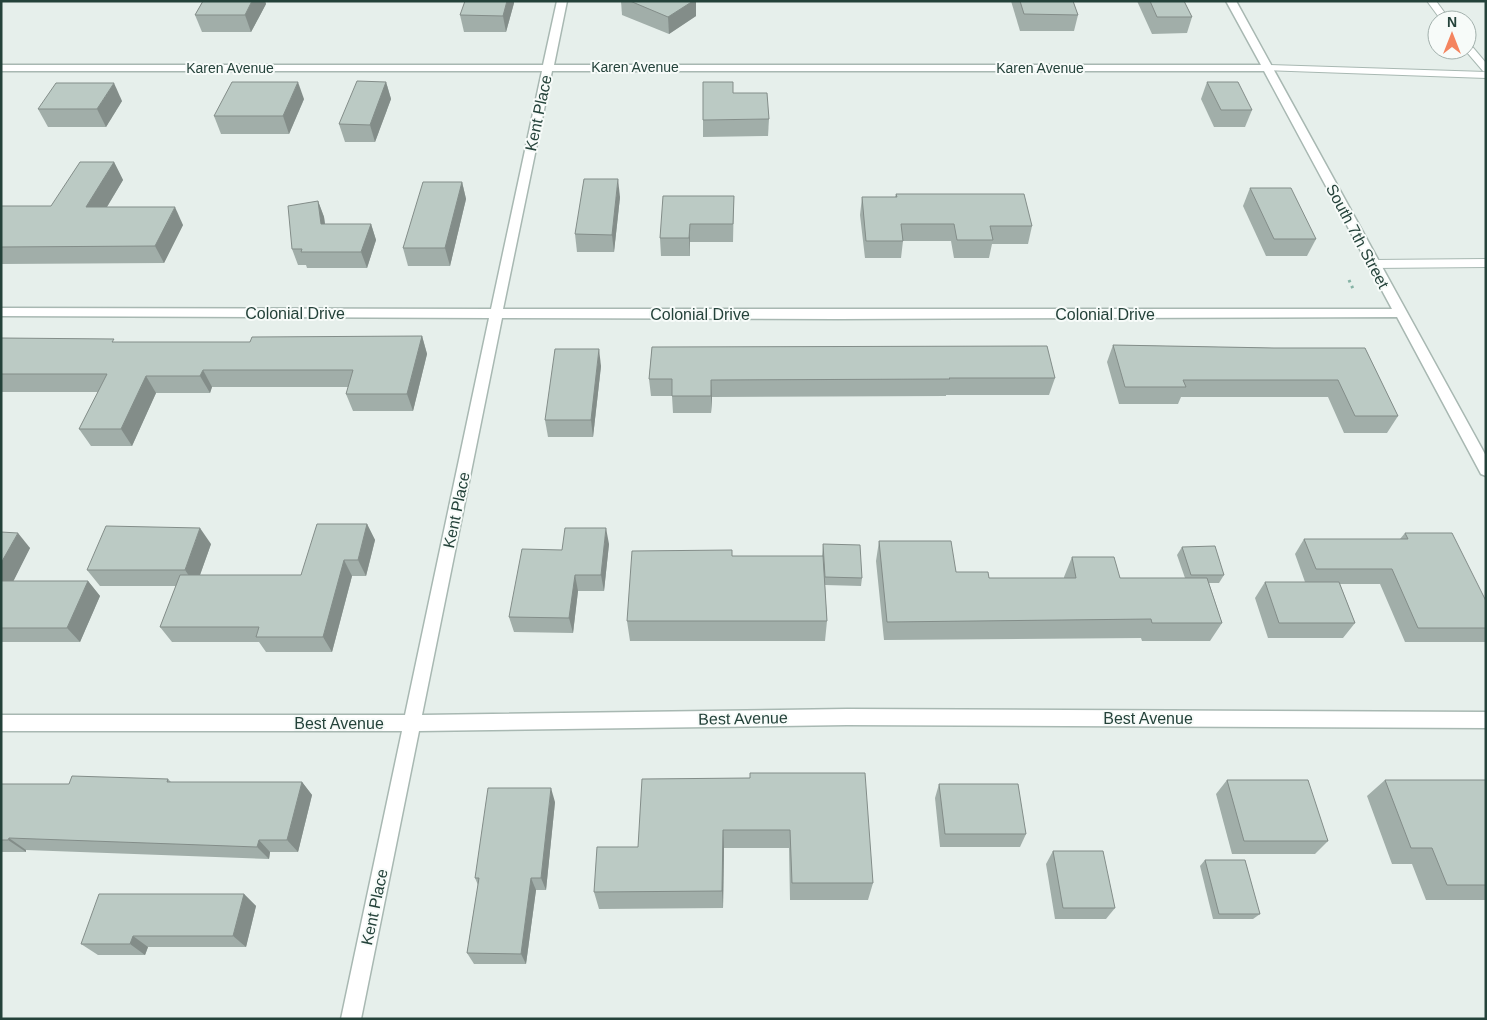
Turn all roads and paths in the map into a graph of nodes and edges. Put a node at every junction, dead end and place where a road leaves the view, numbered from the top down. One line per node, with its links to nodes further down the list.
1 (562, 1): 5 (street, Kent Place)
2 (1231, 1): 6 (street, South 7th Street)
3 (1477, 58): 7 (lane)
4 (1, 68): 5 (street, Karen Avenue)
5 (548, 68): 6 (street, Karen Avenue); 13 (street, Kent Place)
6 (1270, 68): 8 (lane); 10 (street, South 7th Street)
7 (1486, 69)
8 (1486, 75)
9 (1486, 263): 10 (lane)
10 (1374, 264): 12 (street, South 7th Street)
11 (1, 312): 13 (street, Colonial Drive)
12 (1400, 313): 13 (street, Colonial Drive); 14 (street, South 7th Street)
13 (496, 314): 16 (street, Kent Place)
14 (1486, 470)
15 (1486, 720): 16 (street, Best Avenue)
16 (412, 722): 17 (street, Best Avenue); 18 (street, Kent Place)
17 (1, 723)
18 (351, 1019)

